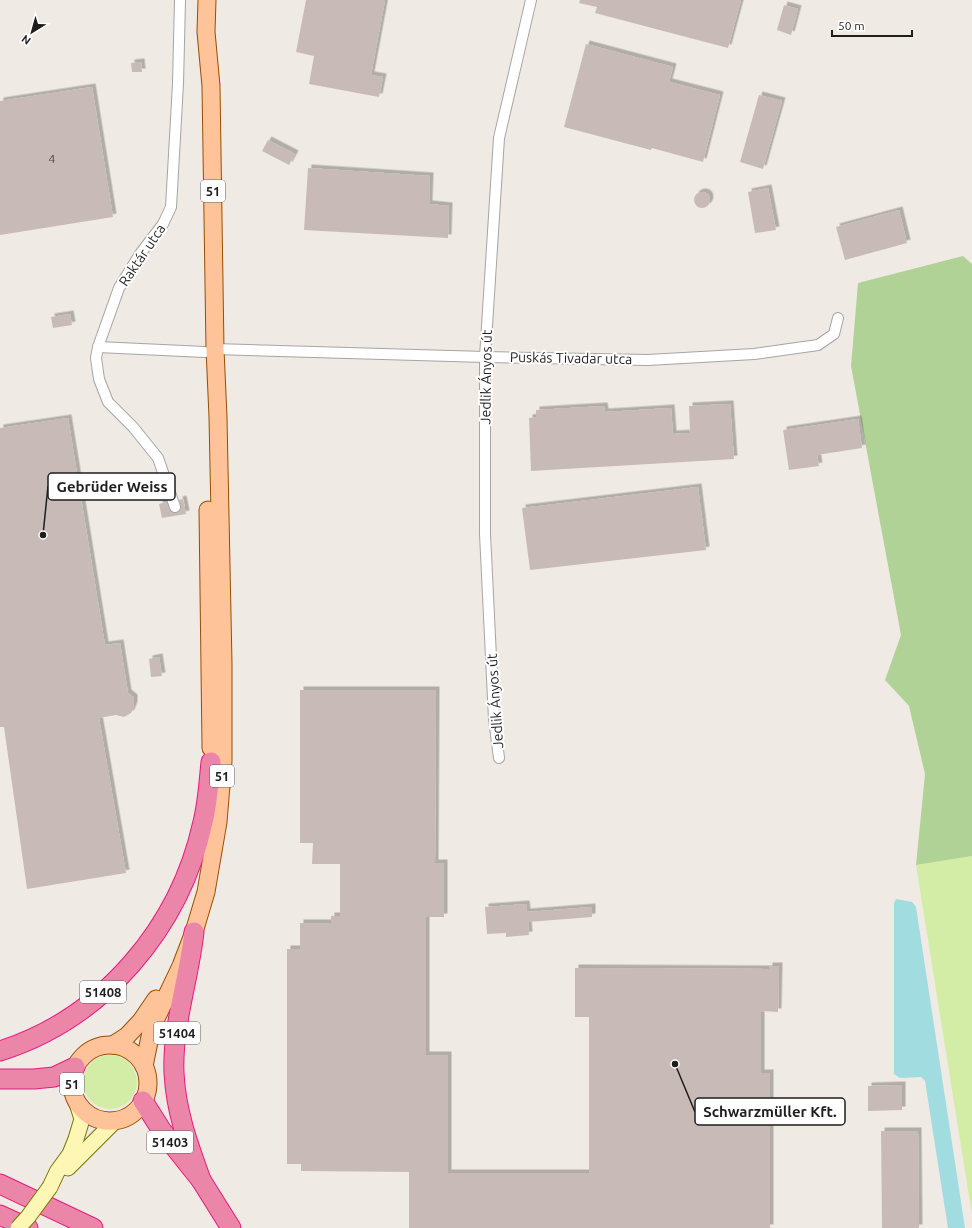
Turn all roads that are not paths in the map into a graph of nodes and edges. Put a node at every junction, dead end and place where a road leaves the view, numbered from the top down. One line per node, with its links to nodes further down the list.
1 (180, 0): 5 (street, Raktár utca)
2 (207, 0): 6 (main road, 51)
3 (531, 0): 7 (street, Jedlik Ányos út)
4 (838, 318): 7 (street, Puskás Tivadar utca)
5 (98, 347): 6 (street, Puskás Tivadar utca); 8 (street, Raktár utca)
6 (210, 351): 7 (street, Puskás Tivadar utca); 10 (main road, 51); 11 (main road, 51)
7 (485, 357): 9 (street, Jedlik Ányos út)
8 (175, 507)
9 (499, 758)
10 (211, 762): 12 (main road, 51); 13 (highway, 51408)
11 (194, 932): 15 (main road, 51); 20 (highway, 51404)
12 (113, 1044): 14 (main road, 51); 15 (main road, 51)
13 (0, 1051)
14 (75, 1066): 16 (highway); 17 (main road, 51)
15 (144, 1066): 18 (main road, 51)
16 (0, 1079)
17 (76, 1100): 19 (main road, 51); 22 (street)
18 (143, 1101): 19 (main road); 20 (highway, 51403)
19 (115, 1121): 22 (street)
20 (201, 1180): 27 (highway, 51403)
21 (0, 1184): 26 (highway)
22 (50, 1187): 24 (street, bridge)
23 (0, 1215): 25 (highway)
24 (18, 1228)
25 (28, 1228)
26 (93, 1228)
27 (231, 1228)

